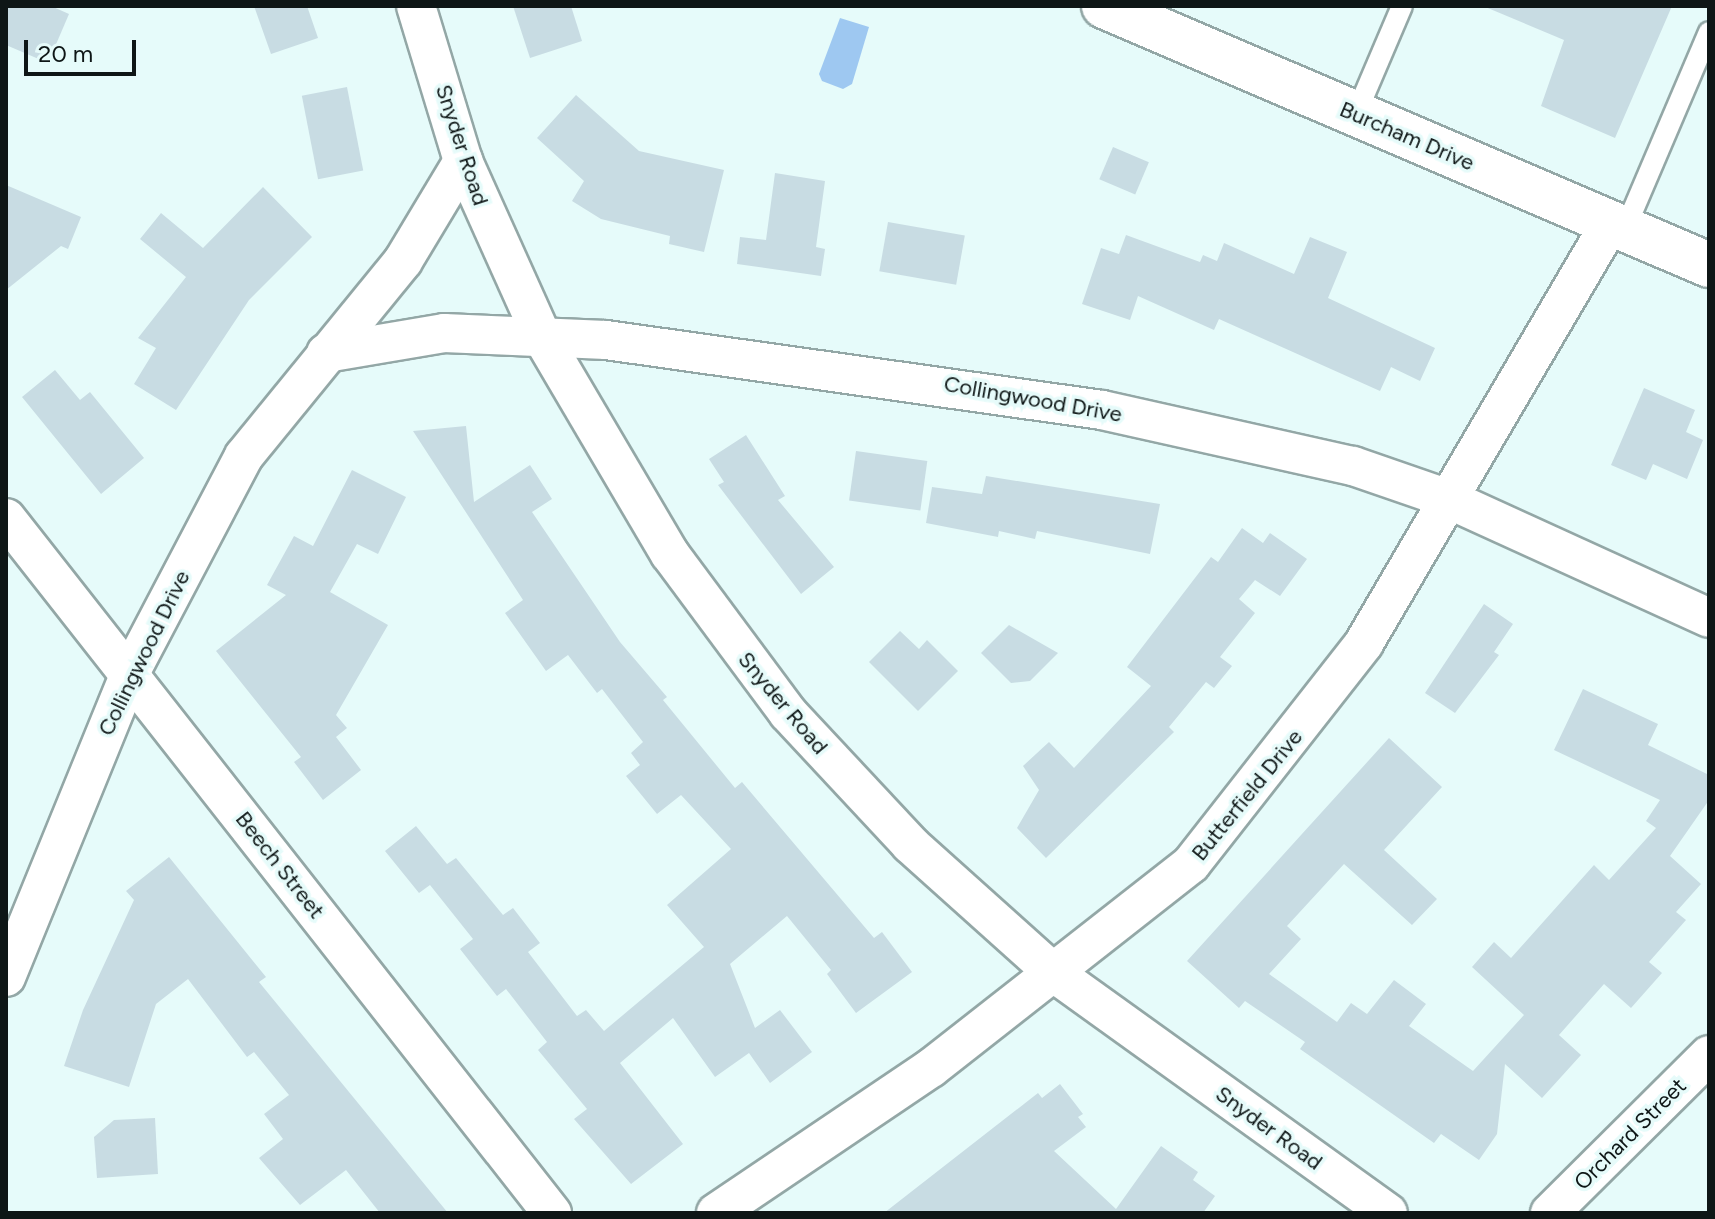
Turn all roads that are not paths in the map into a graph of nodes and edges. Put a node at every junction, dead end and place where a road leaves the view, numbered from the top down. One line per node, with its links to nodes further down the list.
1 (416, 6): 6 (street, Snyder Road)
2 (1104, 6): 5 (street, Burcham Drive)
3 (1402, 6): 5 (lane)
4 (1709, 32): 7 (lane)
5 (1356, 114): 7 (street, Burcham Drive)
6 (463, 161): 9 (street, Snyder Road); 10 (street, Collingwood Drive)
7 (1617, 226): 8 (street, Burcham Drive); 11 (street, Butterfield Drive)
8 (1709, 265)
9 (542, 337): 10 (street, Collingwood Drive); 11 (street, Collingwood Drive); 15 (street, Snyder Road)
10 (326, 353): 14 (street, Collingwood Drive)
11 (1446, 498): 13 (street, Collingwood Drive); 15 (street, Butterfield Drive)
12 (6, 518): 14 (street, Beech Street)
13 (1709, 618)
14 (130, 673): 16 (street, Collingwood Drive); 18 (street, Beech Street)
15 (1054, 973): 19 (street, Butterfield Drive); 20 (street, Snyder Road)
16 (6, 977)
17 (1709, 1055): 21 (street, Orchard Street)
18 (552, 1213)
19 (716, 1213)
20 (1388, 1213)
21 (1550, 1213)

